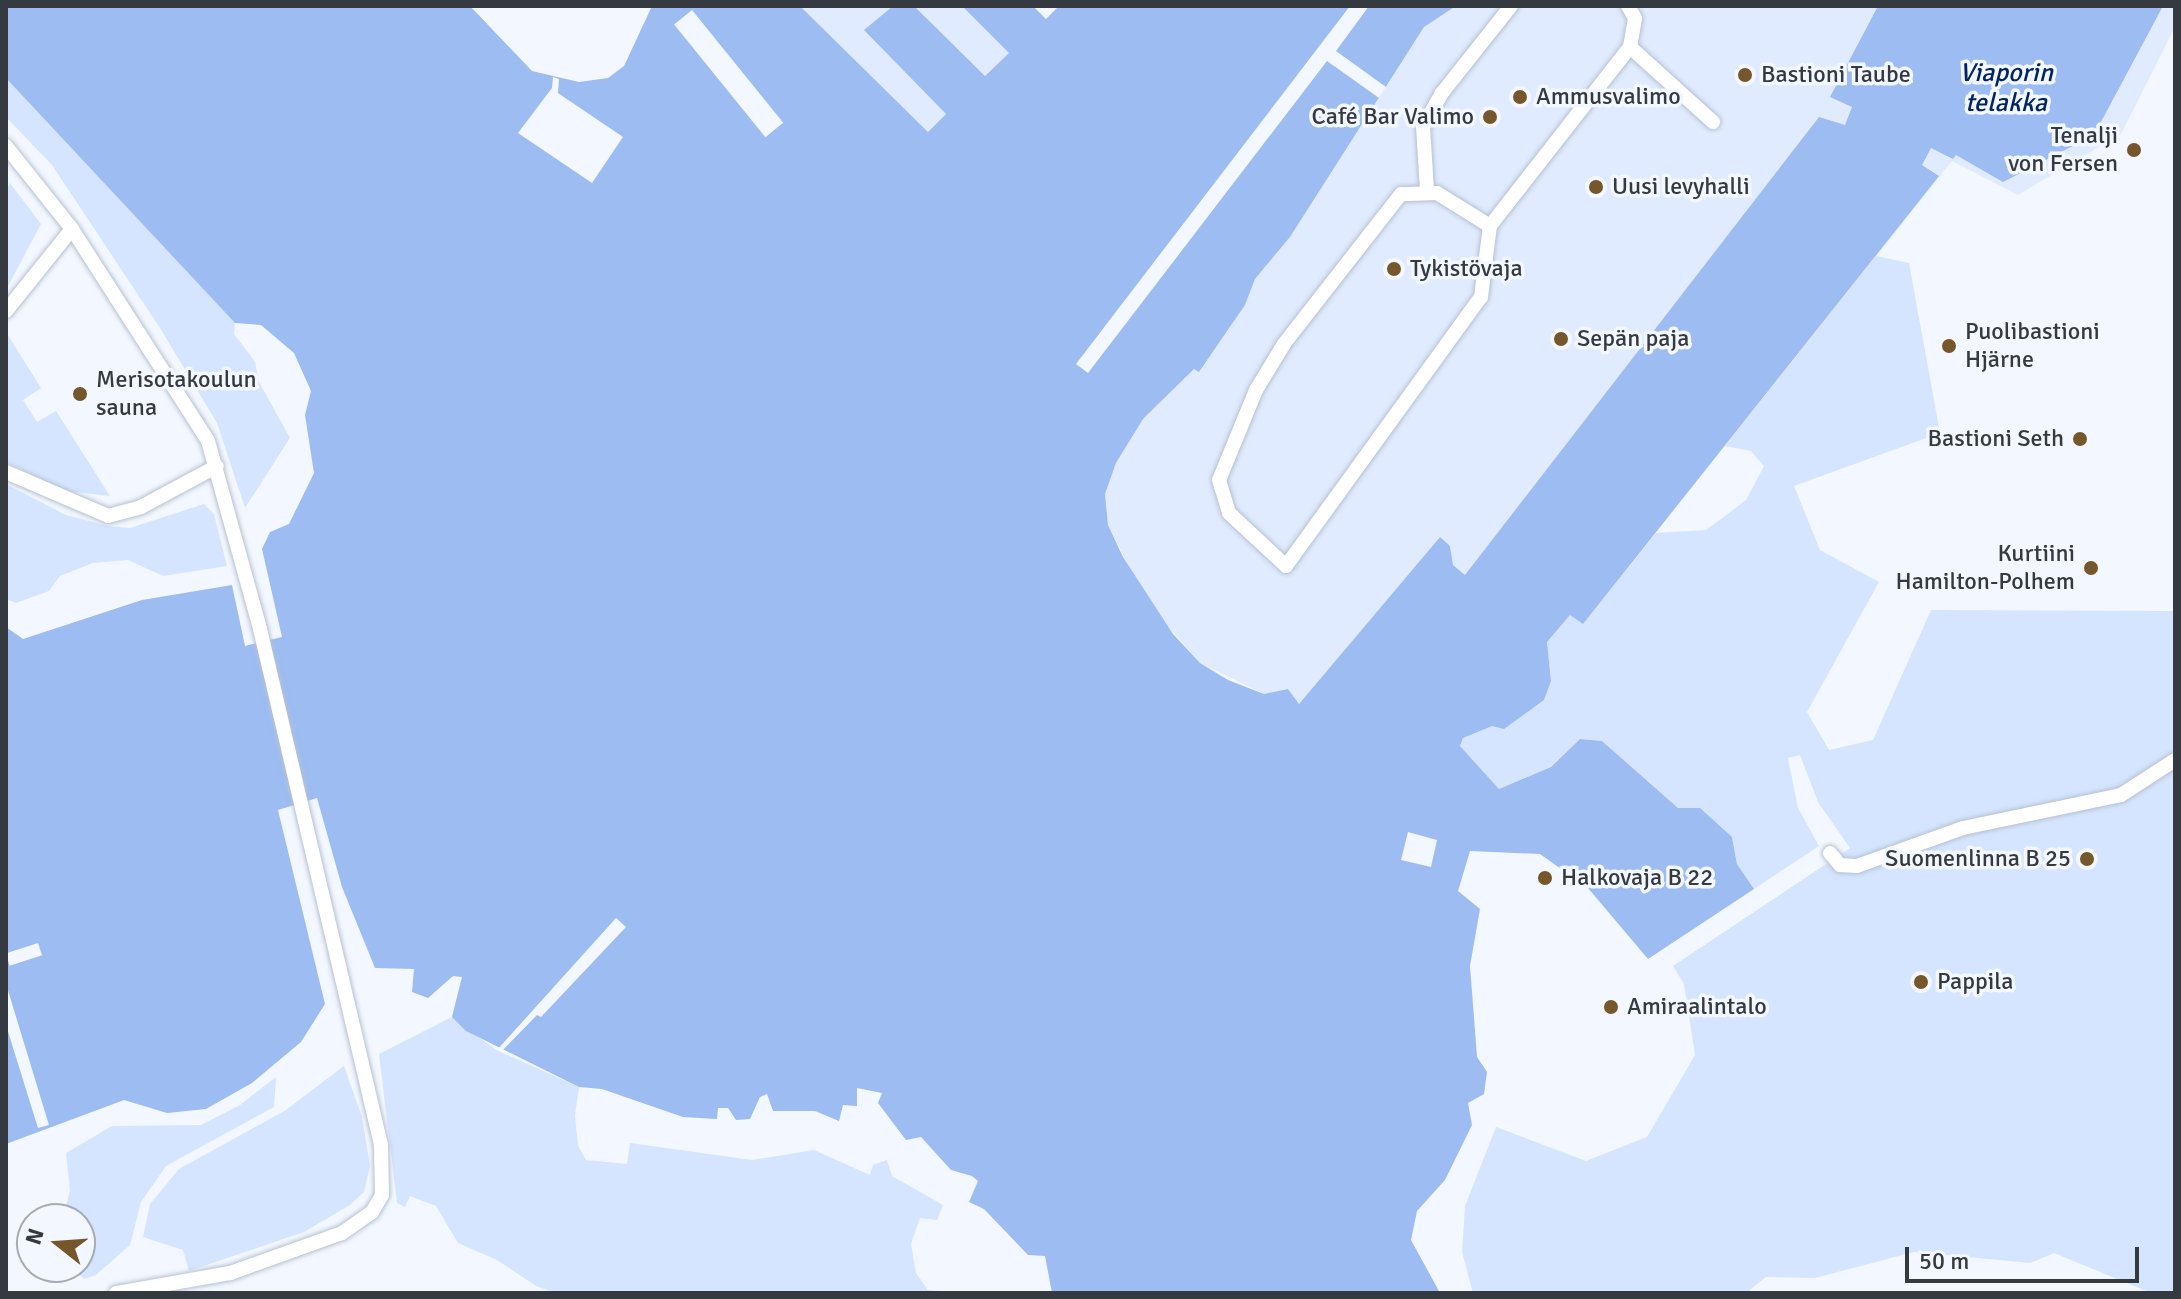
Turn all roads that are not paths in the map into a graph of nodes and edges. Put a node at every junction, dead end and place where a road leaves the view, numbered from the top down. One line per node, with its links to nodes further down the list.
1 (1511, 6): 6 (lane)
2 (1628, 6): 3 (lane)
3 (1630, 47): 4 (lane); 7 (lane)
4 (1713, 122)
5 (6, 146): 8 (lane)
6 (1427, 190): 7 (lane); 7 (lane)
7 (1490, 226)
8 (72, 229): 9 (lane); 10 (lane)
9 (6, 311)
10 (217, 466): 11 (lane); 14 (lane)
11 (6, 472)
12 (2175, 760): 13 (lane)
13 (1830, 853)
14 (116, 1293)

